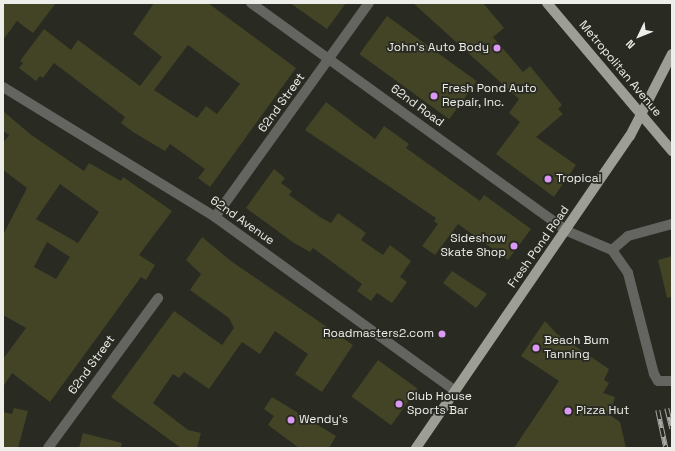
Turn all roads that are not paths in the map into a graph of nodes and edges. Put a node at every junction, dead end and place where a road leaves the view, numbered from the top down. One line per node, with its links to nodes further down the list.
1 (251, 3): 5 (street, 62nd Road)
2 (369, 3): 5 (street, 62nd Street)
3 (547, 3): 8 (main road, Metropolitan Avenue)
4 (672, 54): 6 (main road, Fresh Pond Road)
5 (330, 58): 10 (street, 62nd Street); 12 (street, 62nd Road)
6 (668, 71): 8 (main road, Fresh Pond Road)
7 (3, 87): 10 (street, 62nd Avenue)
8 (642, 115): 9 (main road, Metropolitan Avenue); 12 (main road, Fresh Pond Road)
9 (672, 151)
10 (215, 217): 16 (street, 62nd Avenue)
11 (672, 224): 13 (street)
12 (567, 231): 13 (street, 62nd Road); 16 (main road, Fresh Pond Road)
13 (612, 250): 15 (street)
14 (158, 298): 17 (street, 62nd Street)
15 (672, 381)
16 (455, 391): 18 (main road, Fresh Pond Road)
17 (48, 448)
18 (416, 448)

